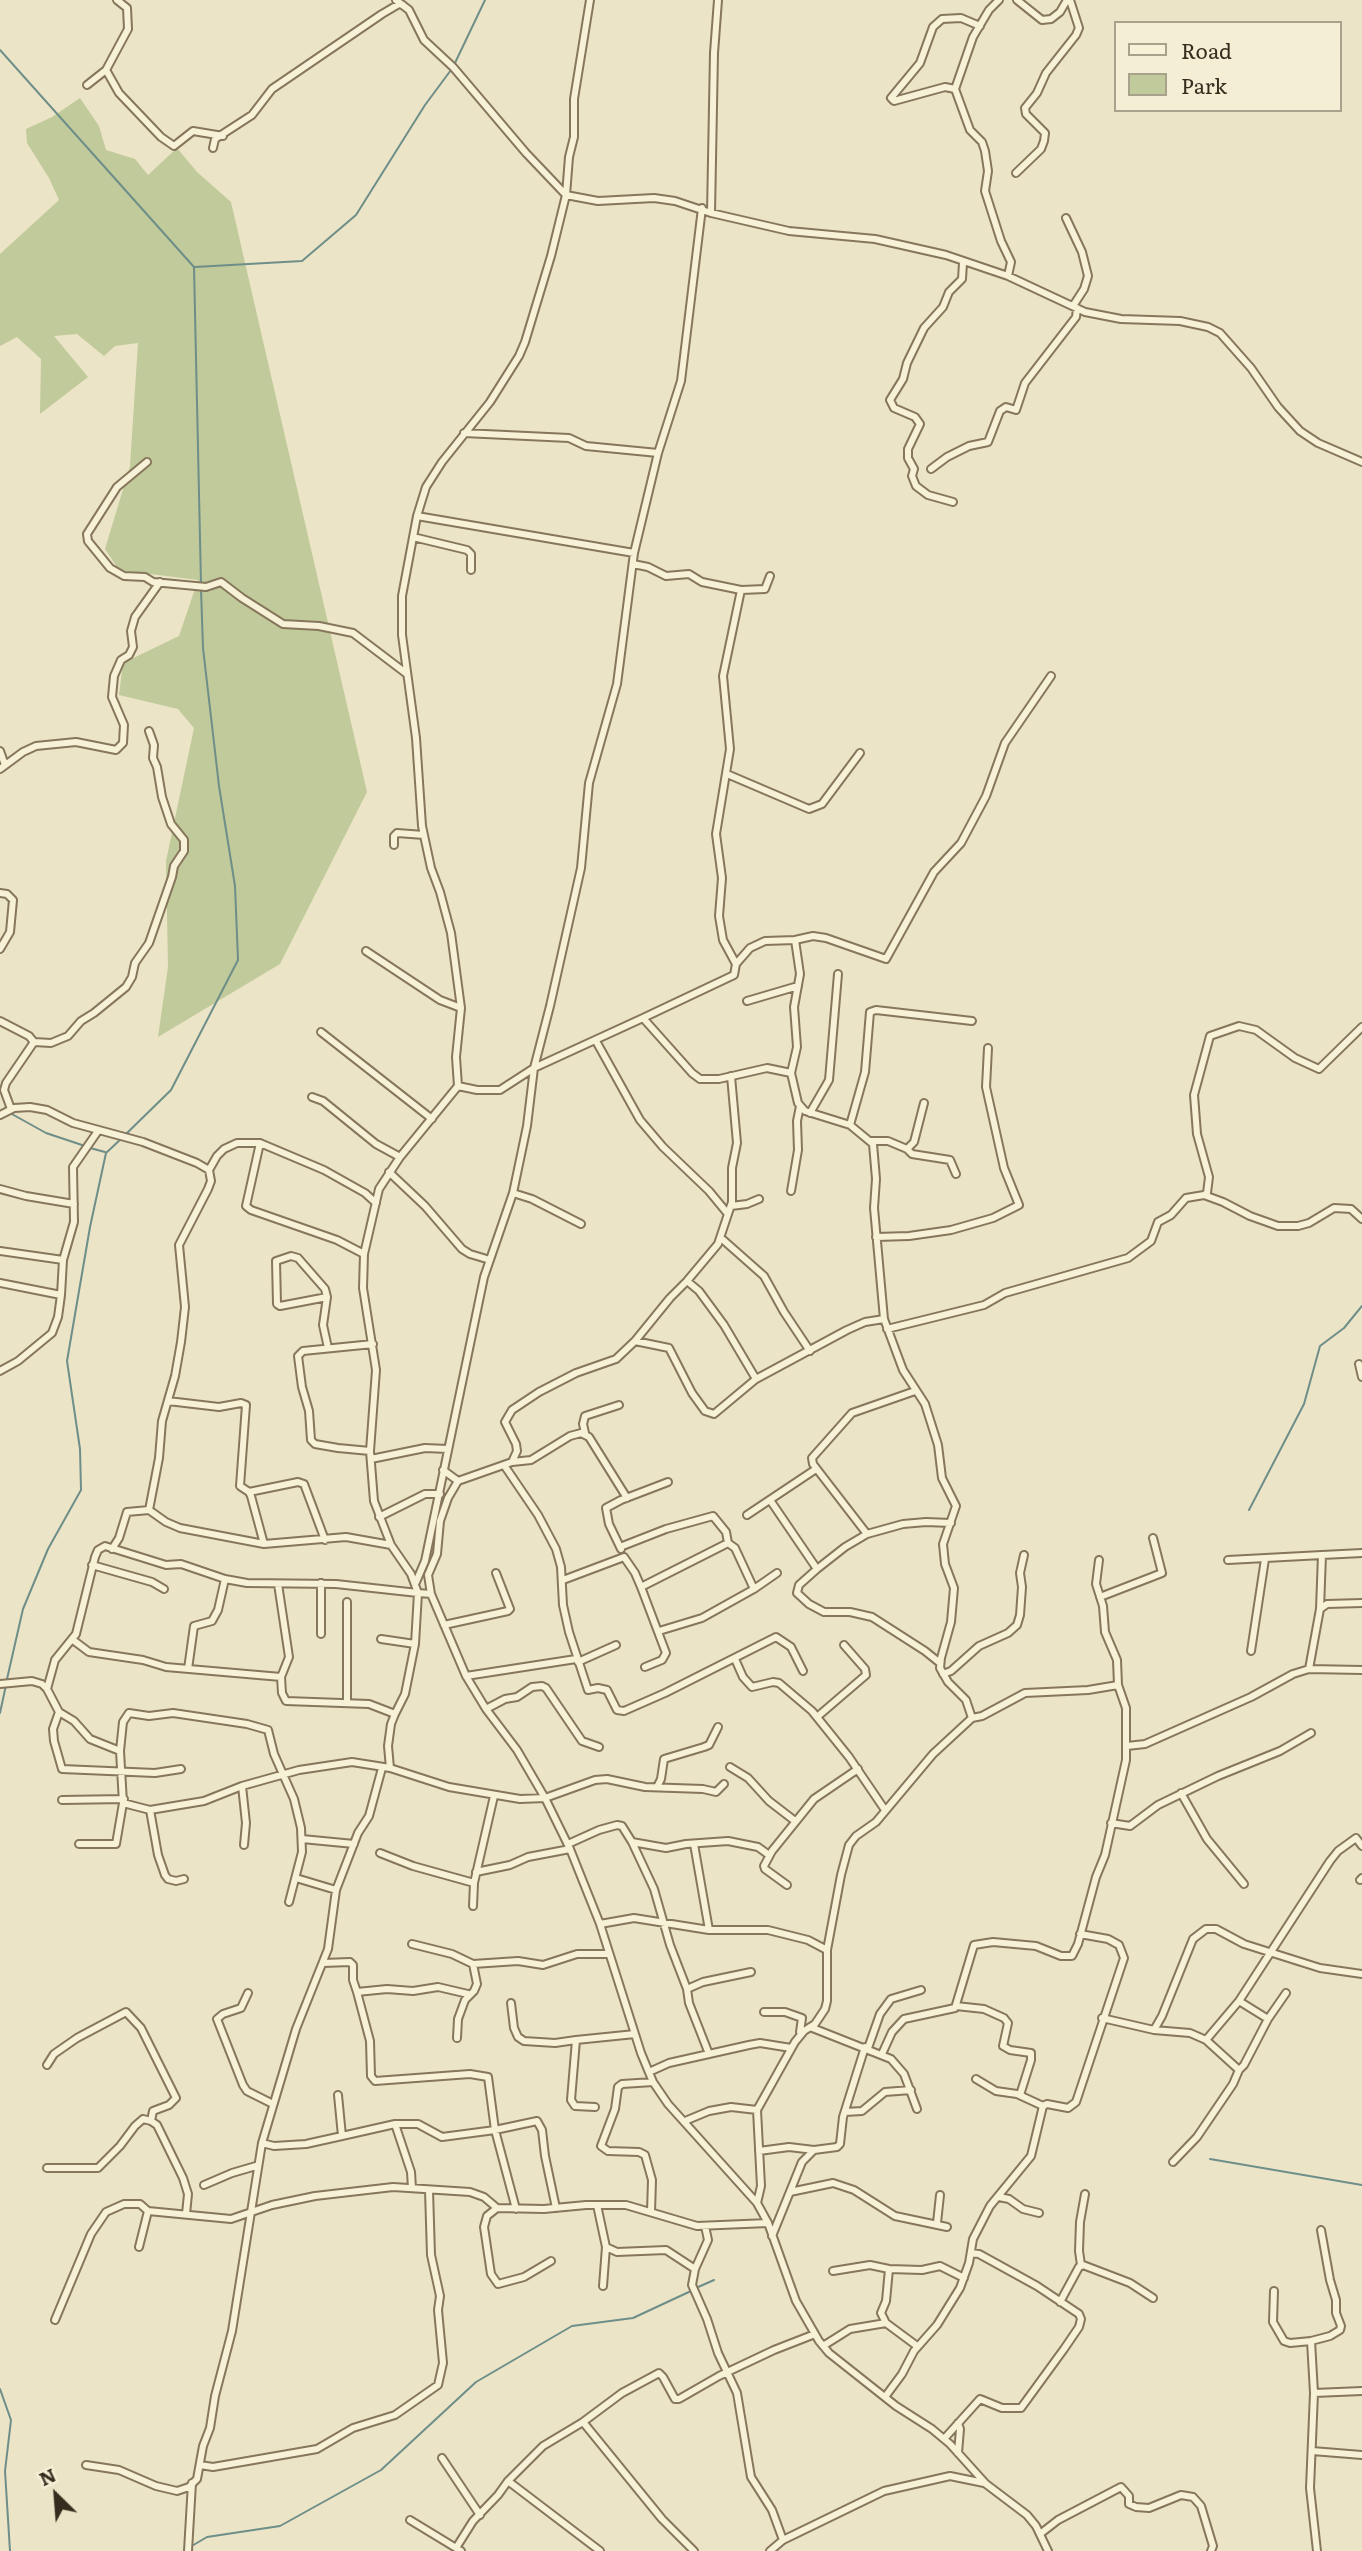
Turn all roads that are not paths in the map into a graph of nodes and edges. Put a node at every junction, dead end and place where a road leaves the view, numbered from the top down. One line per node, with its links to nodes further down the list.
1 (117, 0): 10 (street)
2 (396, 0): 8 (street)
3 (590, 0): 16 (street)
4 (718, 0): 18 (street)
5 (999, 0): 9 (street)
6 (1017, 0): 7 (street)
7 (1068, 0): 15 (street)
8 (404, 5): 13 (street); 16 (street)
9 (980, 26): 12 (street); 12 (street)
10 (106, 69): 11 (street); 13 (street)
11 (87, 85)
12 (955, 89): 21 (street)
13 (223, 136): 14 (street)
14 (213, 148)
15 (1016, 173)
16 (566, 195): 17 (street); 23 (street)
17 (702, 208): 18 (street); 24 (street)
18 (711, 213): 20 (street)
19 (1066, 218): 22 (street)
20 (963, 262): 21 (street); 28 (street)
21 (1008, 276): 22 (street)
22 (1075, 307): 26 (street); 27 (street)
23 (464, 433): 24 (street); 29 (street)
24 (658, 453): 31 (street)
25 (147, 462): 35 (street)
26 (1362, 462)
27 (931, 470)
28 (953, 502)
29 (417, 516): 30 (street); 31 (street)
30 (413, 537): 33 (street); 37 (street)
31 (634, 553): 32 (street)
32 (633, 564): 36 (street); 63 (street)
33 (471, 570)
34 (770, 576): 36 (street)
35 (160, 582): 37 (street); 42 (street)
36 (741, 590): 43 (street)
37 (407, 674): 44 (street)
38 (1051, 676): 47 (street)
39 (149, 731): 61 (street)
40 (0, 751): 42 (street)
41 (860, 753): 43 (street)
42 (3, 767)
43 (727, 774): 50 (street)
44 (424, 835): 45 (street); 54 (street)
45 (394, 845)
46 (0, 893): 48 (street)
47 (795, 940): 50 (street); 52 (street)
48 (0, 949)
49 (366, 951): 54 (street)
50 (736, 964): 55 (street)
51 (838, 974): 71 (street)
52 (798, 986): 53 (street); 64 (street)
53 (747, 1001)
54 (461, 1008): 66 (street)
55 (643, 1018): 60 (street); 65 (street)
56 (0, 1021): 61 (street)
57 (972, 1021): 74 (street)
58 (1362, 1027): 86 (street)
59 (321, 1032): 73 (street)
60 (596, 1041): 63 (street); 91 (street)
61 (34, 1042): 70 (street)
62 (988, 1048): 94 (street)
63 (534, 1068): 66 (street); 85 (street)
64 (791, 1073): 65 (street); 69 (street)
65 (732, 1076): 90 (street)
66 (458, 1086): 73 (street)
67 (312, 1097): 79 (street)
68 (924, 1103): 78 (street)
69 (800, 1106): 71 (street); 84 (street)
70 (11, 1109): 72 (street); 75 (street)
71 (810, 1113): 74 (street)
72 (0, 1115)
73 (432, 1119): 79 (street)
74 (850, 1125): 76 (street)
75 (98, 1131): 80 (street); 89 (street)
76 (872, 1141): 78 (street); 94 (street)
77 (260, 1143): 80 (street); 88 (street); 97 (street)
78 (908, 1149): 82 (street)
79 (400, 1157): 81 (street)
80 (209, 1170): 115 (street)
81 (389, 1172): 88 (street); 99 (street)
82 (956, 1174)
83 (0, 1189): 89 (street)
84 (791, 1191)
85 (513, 1192): 93 (street); 99 (street)
86 (1204, 1195): 92 (street); 105 (street)
87 (759, 1199): 90 (street)
88 (376, 1203): 97 (street)
89 (74, 1205): 98 (street)
90 (731, 1206): 91 (street)
91 (728, 1214): 95 (street)
92 (1362, 1219)
93 (581, 1224)
94 (876, 1237): 104 (street)
95 (721, 1238): 100 (street); 109 (street)
96 (0, 1251): 98 (street)
97 (364, 1254): 107 (street)
98 (63, 1260): 102 (street)
99 (491, 1260): 118 (street)
100 (687, 1281): 106 (street); 113 (street)
101 (0, 1283): 102 (street)
102 (61, 1295): 111 (street)
103 (327, 1297): 103 (street); 108 (street)
104 (884, 1319): 105 (street); 109 (street)
105 (887, 1329): 114 (street)
106 (635, 1341): 113 (street); 120 (street)
107 (373, 1344): 108 (street); 119 (street)
108 (328, 1348): 119 (street)
109 (810, 1350): 113 (street)
110 (1359, 1364): 112 (street)
111 (0, 1371)
112 (1362, 1377)
113 (757, 1379)
114 (915, 1391): 121 (street); 133 (street)
115 (168, 1401): 125 (street); 130 (street)
116 (619, 1405): 117 (street)
117 (585, 1433): 120 (street); 128 (street)
118 (447, 1449): 119 (street); 122 (street)
119 (371, 1455): 132 (street)
120 (508, 1464): 123 (street); 154 (street)
121 (817, 1469): 129 (street); 134 (street)
122 (443, 1470): 123 (street); 126 (street)
123 (458, 1481): 127 (street)
124 (668, 1482): 128 (street)
125 (249, 1492): 136 (street); 138 (street)
126 (439, 1493): 127 (street); 132 (street); 155 (street)
127 (448, 1497): 162 (street)
128 (627, 1498): 140 (street)
129 (770, 1500): 131 (street); 150 (street)
130 (149, 1510): 138 (street); 141 (street)
131 (747, 1515)
132 (379, 1517): 139 (street)
133 (951, 1523): 134 (street); 178 (street)
134 (867, 1534): 150 (street)
135 (1153, 1538): 163 (street)
136 (325, 1540): 138 (street); 139 (street)
137 (728, 1543): 140 (street); 158 (street); 159 (street)
138 (264, 1544)
139 (391, 1545): 155 (street)
140 (620, 1547): 145 (street)
141 (112, 1549): 149 (street); 153 (street)
142 (1362, 1553): 144 (street)
143 (1024, 1555): 184 (street)
144 (1322, 1555): 146 (street); 166 (street)
145 (624, 1557): 154 (street); 158 (street)
146 (1265, 1559): 148 (street); 175 (street)
147 (1099, 1560): 163 (street)
148 (1228, 1560)
149 (92, 1565): 160 (street); 171 (street)
150 (817, 1569): 178 (street)
151 (496, 1573): 167 (street)
152 (777, 1573): 159 (street)
153 (225, 1579): 157 (street); 180 (street)
154 (563, 1580): 177 (street)
155 (416, 1582): 161 (street)
156 (321, 1583): 157 (street); 161 (street); 169 (street)
157 (278, 1584): 186 (street)
158 (641, 1587): 168 (street)
159 (754, 1589): 168 (street)
160 (164, 1590)
161 (418, 1593): 162 (street); 172 (street)
162 (431, 1594): 167 (street)
163 (1100, 1597): 188 (street)
164 (347, 1602): 190 (street)
165 (1362, 1603): 166 (street)
166 (1320, 1609): 181 (street)
167 (444, 1625): 185 (street)
168 (659, 1631): 179 (street)
169 (321, 1634)
170 (381, 1639): 172 (street)
171 (73, 1640): 180 (street); 189 (street)
172 (415, 1644): 193 (street)
173 (615, 1645): 177 (street)
174 (844, 1645): 194 (street)
175 (1251, 1651)
176 (735, 1659): 177 (street); 183 (street); 194 (street)
177 (577, 1660): 185 (street)
178 (940, 1663): 184 (street)
179 (645, 1667)
180 (188, 1668): 186 (street)
181 (1309, 1669): 182 (street); 198 (street)
182 (1362, 1670)
183 (803, 1671)
184 (943, 1674): 195 (street)
185 (466, 1676): 191 (street)
186 (281, 1677): 190 (street)
187 (0, 1684): 189 (street)
188 (1118, 1685): 195 (street); 198 (street)
189 (47, 1689): 192 (street)
190 (347, 1703): 193 (street)
191 (486, 1709): 199 (street); 212 (street)
192 (59, 1712): 200 (street); 205 (street)
193 (395, 1714): 202 (street)
194 (817, 1717): 204 (street)
195 (972, 1718): 216 (street)
196 (718, 1727): 209 (street)
197 (1311, 1732): 210 (street)
198 (1127, 1746): 218 (street)
199 (599, 1747)
200 (120, 1751): 205 (street); 206 (street)
201 (730, 1767): 217 (street)
202 (386, 1768): 206 (street); 211 (street); 222 (street)
203 (181, 1769): 205 (street)
204 (858, 1769): 216 (street); 217 (street)
205 (123, 1771): 214 (street)
206 (283, 1775): 208 (street); 219 (street)
207 (724, 1784): 209 (street)
208 (242, 1786): 215 (street); 224 (street)
209 (657, 1787): 212 (street)
210 (1181, 1793): 218 (street); 233 (street)
211 (494, 1796): 212 (street); 229 (street)
212 (545, 1798): 226 (street)
213 (62, 1800): 214 (street)
214 (123, 1801): 215 (street); 221 (street)
215 (150, 1810): 231 (street)
216 (885, 1810): 243 (street)
217 (795, 1821): 228 (street)
218 (1111, 1823): 241 (street)
219 (302, 1839): 222 (street); 230 (street)
220 (632, 1842): 223 (street); 226 (street); 238 (street)
221 (79, 1843)
222 (354, 1844): 235 (street)
223 (694, 1844): 228 (street); 240 (street)
224 (244, 1845)
225 (1362, 1846): 244 (street)
226 (569, 1847): 229 (street); 239 (street)
227 (380, 1853): 232 (street)
228 (769, 1855): 234 (street)
229 (476, 1872): 232 (street)
230 (296, 1878): 235 (street); 236 (street)
231 (184, 1879)
232 (474, 1883): 237 (street)
233 (1244, 1884)
234 (787, 1885)
235 (336, 1890): 246 (street)
236 (289, 1902)
237 (473, 1906)
238 (663, 1923): 239 (street); 240 (street); 250 (street)
239 (600, 1924): 245 (street)
240 (709, 1930): 243 (street)
241 (1080, 1934): 258 (street); 260 (street)
242 (412, 1944): 247 (street)
243 (827, 1950): 262 (street)
244 (1269, 1952): 249 (street); 256 (street); 263 (street)
245 (609, 1954): 247 (street); 264 (street)
246 (323, 1964): 252 (street); 281 (street)
247 (473, 1964): 255 (street)
248 (751, 1972): 250 (street)
249 (1362, 1974)
250 (687, 1989): 271 (street)
251 (921, 1990): 269 (street)
252 (357, 1992): 255 (street); 290 (street)
253 (248, 1993): 281 (street)
254 (1286, 1993): 261 (street)
255 (468, 1994): 266 (street)
256 (1238, 2001): 261 (street); 268 (street)
257 (511, 2003): 267 (street)
258 (956, 2006): 272 (street); 280 (street)
259 (764, 2012): 265 (street)
260 (1102, 2018): 263 (street); 282 (street)
261 (1268, 2019): 274 (street)
262 (810, 2027): 265 (street); 269 (street)
263 (1154, 2030): 268 (street)
264 (635, 2034): 267 (street); 275 (street)
265 (800, 2034): 270 (street)
266 (457, 2038)
267 (576, 2040): 283 (street)
268 (1206, 2040): 274 (street)
269 (867, 2047): 272 (street); 286 (street)
270 (791, 2049): 271 (street); 284 (street)
271 (709, 2054): 275 (street)
272 (882, 2054): 278 (street)
273 (47, 2065): 287 (street)
274 (1239, 2070): 295 (street)
275 (649, 2072): 277 (street)
276 (976, 2079): 280 (street)
277 (653, 2082): 288 (street); 311 (street)
278 (911, 2090): 285 (street); 286 (street)
279 (338, 2095): 291 (street)
280 (1020, 2095): 282 (street)
281 (274, 2104): 292 (street)
282 (1043, 2106): 304 (street)
283 (595, 2107)
284 (757, 2109): 288 (street); 294 (street)
285 (916, 2109)
286 (845, 2112): 293 (street)
287 (151, 2121): 297 (street); 314 (street)
288 (685, 2121): 305 (street)
289 (394, 2124): 290 (street); 291 (street); 299 (street)
290 (495, 2130): 308 (street); 309 (street)
291 (342, 2136): 292 (street)
292 (262, 2143): 296 (street)
293 (814, 2150): 294 (street); 301 (street)
294 (759, 2151): 305 (street)
295 (1173, 2162)
296 (256, 2166): 298 (street); 312 (street)
297 (47, 2168)
298 (204, 2185)
299 (412, 2188): 300 (street); 312 (street)
300 (429, 2190): 307 (street); 354 (street)
301 (790, 2192): 318 (street); 322 (street)
302 (1085, 2194): 327 (street)
303 (940, 2195): 318 (street)
304 (997, 2197): 313 (street); 325 (street)
305 (757, 2203): 315 (street)
306 (597, 2205): 308 (street); 311 (street); 324 (street)
307 (497, 2208): 309 (street); 326 (street)
308 (556, 2208): 309 (street)
309 (516, 2209)
310 (148, 2211): 314 (street); 323 (street); 336 (street)
311 (651, 2212): 319 (street)
312 (250, 2213): 314 (street); 354 (street)
313 (1039, 2213)
314 (186, 2214)
315 (764, 2215): 316 (street); 317 (street)
316 (750, 2222): 317 (street); 319 (street)
317 (768, 2223): 322 (street)
318 (937, 2223): 320 (street)
319 (705, 2226): 328 (street)
320 (947, 2227)
321 (1321, 2230): 339 (street)
322 (772, 2236): 338 (street)
323 (139, 2247)
324 (606, 2247): 328 (street); 332 (street)
325 (971, 2253): 331 (street); 335 (street)
326 (551, 2261)
327 (1081, 2265): 334 (street); 335 (street)
328 (695, 2269): 342 (street)
329 (890, 2269): 330 (street); 331 (street); 337 (street)
330 (833, 2271)
331 (964, 2278): 341 (street)
332 (603, 2286)
333 (1274, 2291): 339 (street)
334 (1153, 2298)
335 (1060, 2302): 347 (street)
336 (55, 2320)
337 (886, 2323): 340 (street); 341 (street)
338 (815, 2334): 340 (street); 342 (street)
339 (1311, 2341): 344 (street)
340 (823, 2346): 345 (street)
341 (917, 2346): 345 (street)
342 (727, 2373): 346 (street); 361 (street)
343 (1362, 2391): 344 (street)
344 (1314, 2392): 349 (street)
345 (885, 2397): 348 (street)
346 (583, 2422): 355 (street); 365 (street)
347 (958, 2423): 348 (street); 350 (street)
348 (944, 2439): 350 (street)
349 (1312, 2451): 351 (street); 369 (street)
350 (958, 2453): 357 (street)
351 (1362, 2455)
352 (442, 2458): 358 (street)
353 (86, 2465): 356 (street)
354 (200, 2465): 356 (street)
355 (508, 2481): 358 (street); 364 (street)
356 (192, 2482): 363 (street)
357 (985, 2484): 360 (street); 361 (street)
358 (480, 2515): 362 (street)
359 (410, 2519): 362 (street)
360 (1040, 2535): 367 (street); 368 (street)
361 (783, 2540): 366 (street)
362 (458, 2550)
363 (187, 2551)
364 (600, 2551)
365 (694, 2551)
366 (770, 2551)
367 (1048, 2551)
368 (1211, 2551)
369 (1317, 2551)

